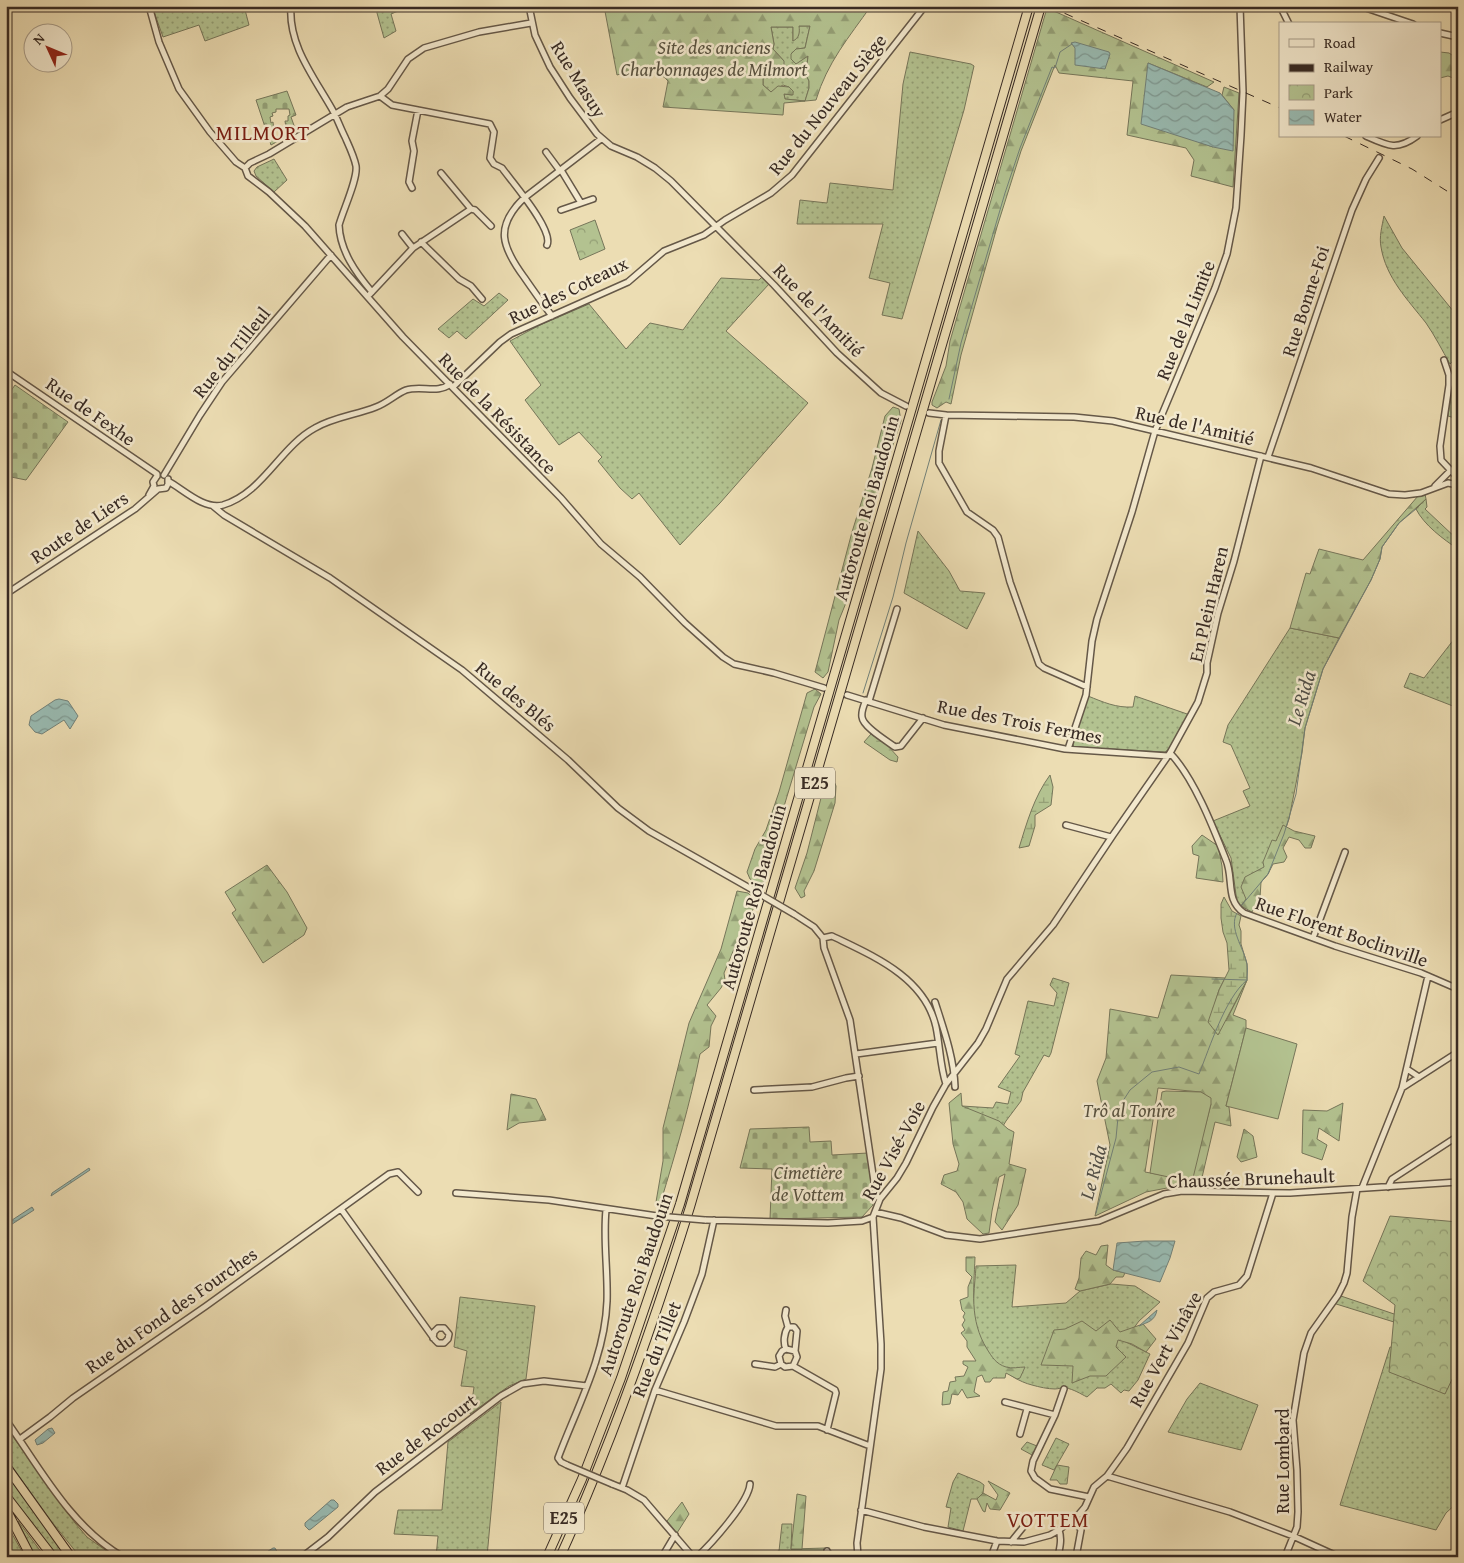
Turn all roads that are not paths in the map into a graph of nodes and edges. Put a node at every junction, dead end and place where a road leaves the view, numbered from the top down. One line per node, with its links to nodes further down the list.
1 (148, 6): 25 (street, Rue de la Résistance)
2 (291, 6): 18 (street)
3 (529, 6): 12 (street, Rue Masuy)
4 (925, 6): 35 (street, Rue du Nouveau Siège)
5 (1029, 6): 141 (highway, Autoroute Roi Baudouin / E25)
6 (1041, 6): 142 (highway, Autoroute Roi Baudouin / E25)
7 (1240, 6): 50 (street, Rue de la Limite)
8 (1280, 6): 10 (street)
9 (1360, 6): 11 (street)
10 (1288, 22)
11 (1407, 22)
12 (531, 23): 15 (street); 22 (street, Rue Masuy)
13 (1442, 33): 14 (street)
14 (1458, 37)
15 (380, 96): 16 (street); 18 (street)
16 (418, 110): 28 (street); 29 (street)
17 (1458, 112): 19 (street)
18 (334, 115): 25 (street); 41 (street)
19 (1442, 119)
20 (1370, 138): 21 (street)
21 (1414, 138)
22 (601, 139): 26 (street); 35 (street, Rue Masuy)
23 (546, 152): 26 (street)
24 (1379, 158): 52 (street, Rue Bonne-Foi)
25 (245, 168): 40 (street, Rue de la Résistance)
26 (560, 171): 29 (street); 31 (street)
27 (441, 173): 32 (street)
28 (412, 188)
29 (524, 198): 38 (street); 43 (street)
30 (593, 199): 31 (street)
31 (580, 203): 33 (street)
32 (471, 209): 34 (street); 37 (street)
33 (561, 210)
34 (491, 226)
35 (717, 226): 43 (street, Rue des Coteaux); 47 (street, Rue de l'Amitié)
36 (402, 234): 39 (street)
37 (421, 242): 39 (street); 42 (street)
38 (547, 245)
39 (413, 248): 41 (street)
40 (331, 255): 41 (street, Rue de la Résistance); 54 (street, Rue du Tilleul)
41 (370, 295): 46 (street, Rue de la Résistance)
42 (482, 299)
43 (552, 316): 46 (street, Rue des Coteaux)
44 (1444, 360): 53 (street)
45 (6, 371): 55 (street, Rue de Fexhe)
46 (452, 386): 61 (street); 65 (street, Rue de la Résistance)
47 (906, 406)
48 (929, 413): 49 (street, Rue de l'Amitié)
49 (946, 415): 50 (street, Rue de l'Amitié); 64 (street)
50 (1155, 431): 51 (street, Rue de l'Amitié); 64 (street, Rue de la Limite)
51 (1261, 456): 52 (street, Rue de l'Amitié); 70 (street, En Plein Haren)
52 (1268, 458): 60 (street, Rue de l'Amitié)
53 (1451, 470): 56 (street); 60 (street)
54 (164, 475): 55 (street); 57 (street)
55 (157, 476): 59 (street, Route de Liers)
56 (1458, 478)
57 (170, 483): 59 (street, Route de Liers); 61 (street, Rue des Blés)
58 (1458, 485): 60 (street, Rue de l'Amitié)
59 (156, 487): 62 (street, Route de Liers)
60 (1434, 487)
61 (213, 506): 74 (street, Rue des Blés, bridge)
62 (6, 594)
63 (897, 610): 67 (street)
64 (1087, 687): 69 (street, Rue de la Limite)
65 (824, 688)
66 (847, 695): 67 (street, Rue des Trois Fermes)
67 (867, 701): 68 (street, Rue des Trois Fermes); 68 (street)
68 (924, 718): 69 (street, Rue des Trois Fermes)
69 (1068, 749): 70 (street, Rue des Trois Fermes)
70 (1169, 755): 72 (street, En Plein Haren); 75 (street, Rue Florent Boclinville)
71 (1066, 825): 72 (street)
72 (1111, 837): 83 (street, Rue Visé-Voie)
73 (1345, 852): 75 (street)
74 (823, 938): 79 (street); 81 (street)
75 (1313, 938): 76 (street, Rue Florent Boclinville)
76 (1428, 976): 77 (street, Rue Florent Boclinville); 82 (street, Rue Lombard)
77 (1458, 989)
78 (935, 1002): 83 (street)
79 (938, 1043): 81 (street); 86 (street)
80 (1458, 1052): 85 (street)
81 (856, 1054): 84 (street)
82 (1407, 1069): 85 (street); 88 (street, Rue Lombard)
83 (954, 1073): 86 (street, Rue Visé-Voie); 87 (street)
84 (859, 1076): 89 (street); 97 (street)
85 (1419, 1077): 88 (street)
86 (946, 1084): 97 (street, Rue Visé-Voie)
87 (955, 1087)
88 (1402, 1088): 93 (street, Rue Lombard)
89 (754, 1090)
90 (1458, 1136): 92 (street)
91 (1458, 1182): 92 (street, Chaussée Brunehault)
92 (1388, 1187): 93 (street, Chaussée Brunehault)
93 (1360, 1189): 96 (street, Chaussée Brunehault); 133 (street, Rue Lombard)
94 (418, 1192): 98 (street, Rue du Fond des Fourches)
95 (456, 1193): 99 (street, Chaussée Brunehault)
96 (1273, 1193): 100 (street, Chaussée Brunehault); 122 (street, Rue Vert Vinâve)
97 (880, 1199): 100 (street, Rue Visé-Voie)
98 (341, 1209): 104 (street); 119 (street, Rue du Fond des Fourches)
99 (606, 1210): 101 (street, Chaussée Brunehault, bridge); 110 (street)
100 (874, 1215): 101 (street, Chaussée Brunehault); 120 (street, Rue Visé-Voie)
101 (714, 1220): 112 (street, Rue du Tillet)
102 (786, 1310): 103 (street)
103 (788, 1328): 105 (street); 106 (street)
104 (434, 1338)
105 (786, 1349): 106 (street); 108 (street)
106 (794, 1351): 109 (street)
107 (755, 1364): 108 (street)
108 (781, 1364): 109 (street)
109 (793, 1366): 117 (street)
110 (587, 1386): 124 (street, bridge); 140 (street, Rue de Rocourt)
111 (1064, 1389): 115 (street)
112 (655, 1390): 117 (street); 124 (street, Rue du Tillet)
113 (1005, 1402): 114 (street)
114 (1028, 1409): 115 (street); 118 (street)
115 (1055, 1415): 126 (street)
116 (6, 1420): 119 (street)
117 (827, 1430): 120 (street)
118 (1020, 1434)
119 (20, 1439): 139 (street)
120 (870, 1446): 128 (street, Rue Visé-Voie)
121 (6, 1466): 138 (highway)
122 (1107, 1476): 126 (street, Rue Vert Vinâve); 133 (street)
123 (750, 1484): 145 (street)
124 (622, 1488): 132 (street)
125 (6, 1496): 137 (highway)
126 (1089, 1497): 129 (street, Rue Vert Vinâve)
127 (6, 1509): 136 (highway)
128 (861, 1510): 134 (street, Rue Vert Vinâve); 146 (street, Rue Visé-Voie)
129 (1074, 1519): 131 (street, Rue Vert Vinâve); 149 (street)
130 (1024, 1526): 135 (street)
131 (1059, 1530): 135 (street, Rue Vert Vinâve); 148 (street)
132 (675, 1535): 143 (street); 144 (street)
133 (1293, 1536): 150 (street, Rue Lombard); 151 (street)
134 (997, 1541): 135 (street, Rue Vert Vinâve); 147 (street)
135 (1011, 1542)
136 (31, 1557)
137 (54, 1557)
138 (71, 1557)
139 (122, 1557)
140 (302, 1557)
141 (547, 1557)
142 (560, 1557)
143 (662, 1557)
144 (693, 1557)
145 (697, 1557)
146 (858, 1557)
147 (991, 1557)
148 (1058, 1557)
149 (1076, 1557)
150 (1285, 1557)
151 (1339, 1557)

